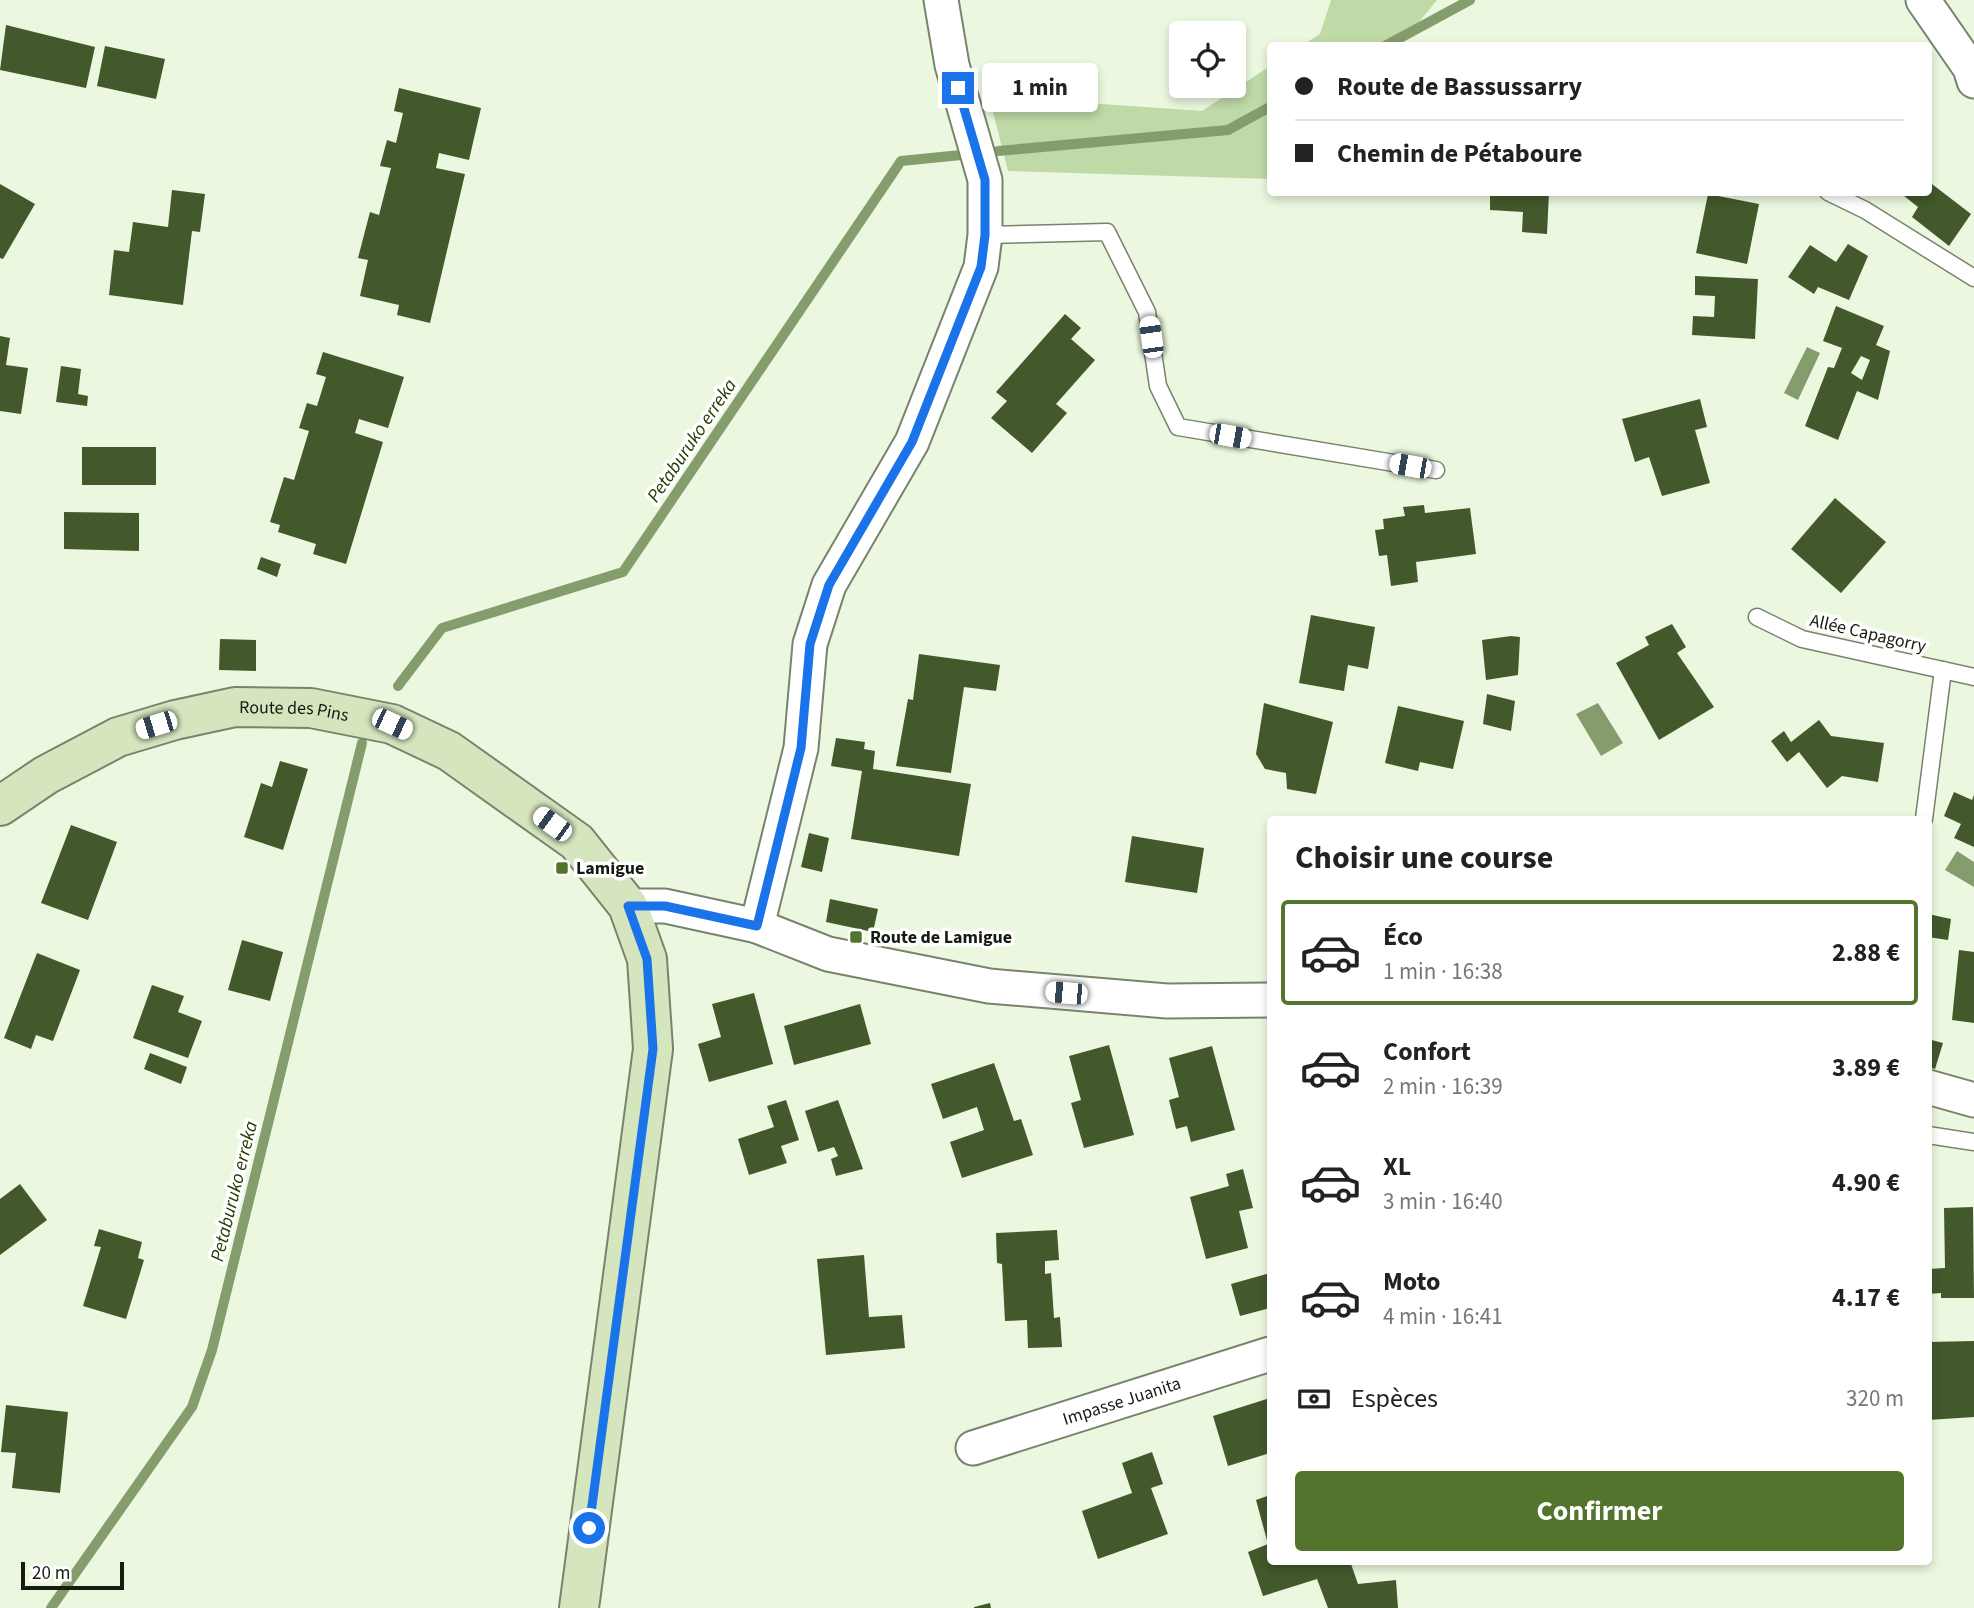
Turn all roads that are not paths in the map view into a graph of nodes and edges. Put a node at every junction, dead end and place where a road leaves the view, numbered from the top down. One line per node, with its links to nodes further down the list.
1 (942, 0): 5 (street)
2 (1923, 0): 3 (street)
3 (1974, 81)
4 (1836, 196): 6 (lane)
5 (985, 235): 7 (lane); 14 (street)
6 (1974, 278)
7 (1436, 470)
8 (1757, 617): 9 (lane, Allée Capagorry)
9 (1943, 670): 10 (lane, Allée Capagorry); 12 (lane)
10 (1974, 677)
11 (0, 806): 13 (street, Route des Pins)
12 (1923, 816)
13 (628, 906): 14 (street); 22 (street, Route des Pins)
14 (757, 926): 15 (street)
15 (1267, 1000)
16 (1932, 1088): 17 (street)
17 (1974, 1100)
18 (1932, 1136): 19 (lane)
19 (1974, 1142)
20 (1267, 1355): 21 (street, Impasse Juanita)
21 (973, 1448)
22 (579, 1608)

